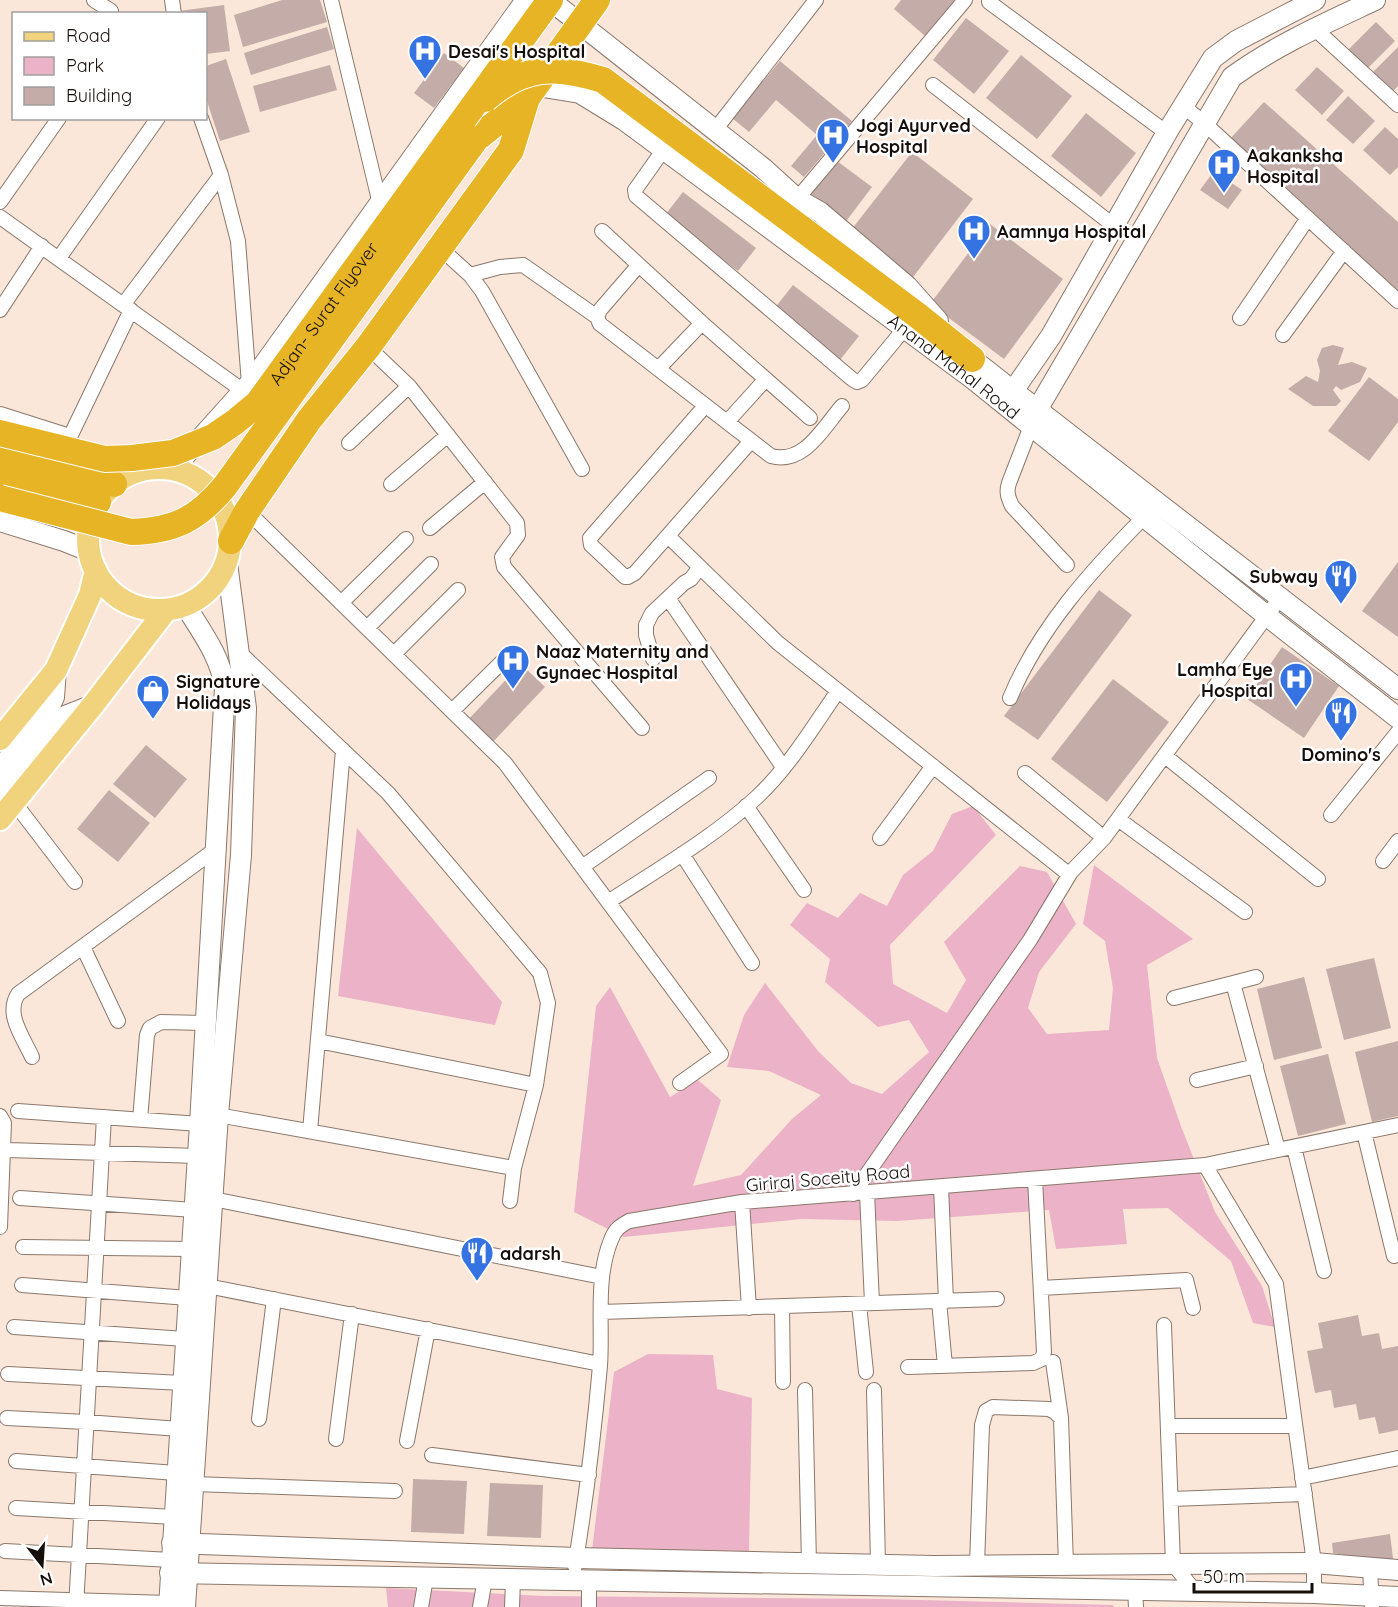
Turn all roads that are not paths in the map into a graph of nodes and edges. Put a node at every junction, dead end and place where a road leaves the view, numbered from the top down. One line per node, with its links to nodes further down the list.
1 (94, 0): 11 (street)
2 (331, 0): 30 (street)
3 (526, 0): 14 (street)
4 (550, 0): 12 (street, Anand Mahal Road); 19 (highway, Adjan- Surat Flyover, bridge)
5 (597, 0): 12 (highway)
6 (816, 0): 24 (street)
7 (965, 0): 28 (street)
8 (1315, 0): 18 (street)
9 (1375, 0): 13 (street)
10 (989, 2): 25 (street)
11 (111, 11)
12 (580, 24): 16 (highway); 24 (street, Anand Mahal Road)
13 (1314, 28): 17 (street); 23 (street)
14 (484, 60): 16 (street, Anand Mahal Road); 30 (street)
15 (933, 85): 33 (street)
16 (532, 92): 26 (street, Anand Mahal Road); 36 (highway); 76 (highway, Adjan- Surat Flyover, bridge)
17 (1398, 105)
18 (1183, 106): 23 (street); 25 (street)
19 (466, 115): 46 (highway, bridge); 62 (highway, Adjan- Surat Flyover, bridge)
20 (58, 120): 29 (street)
21 (157, 120): 38 (street)
22 (202, 120): 27 (street)
23 (1204, 123): 32 (street); 58 (street)
24 (715, 130): 28 (street, Anand Mahal Road)
25 (1167, 133): 33 (street)
26 (664, 149): 46 (street, Anand Mahal Road); 46 (street)
27 (221, 175): 42 (street); 54 (street)
28 (797, 200): 50 (street, Anand Mahal Road)
29 (0, 202)
30 (380, 204): 54 (street)
31 (0, 218): 35 (street)
32 (1308, 218): 37 (street); 45 (street)
33 (1113, 225): 55 (street)
34 (602, 231): 39 (street)
35 (42, 246): 38 (street); 43 (street)
36 (440, 247): 40 (street); 49 (highway)
37 (1344, 251): 41 (street); 48 (street)
38 (59, 258): 42 (street)
39 (638, 266): 44 (street); 47 (street)
40 (470, 275): 44 (street); 69 (street)
41 (1398, 301)
42 (127, 307): 54 (street); 64 (street)
43 (0, 310)
44 (597, 317): 51 (street)
45 (1240, 318)
46 (911, 321): 50 (highway); 58 (street, Anand Mahal Road)
47 (702, 323): 51 (street); 52 (street)
48 (1282, 335)
49 (368, 347): 53 (street); 77 (highway)
50 (972, 359): 55 (street, Anand Mahal Road)
51 (658, 369): 56 (street)
52 (765, 380): 60 (street); 61 (street)
53 (409, 386): 63 (street); 66 (street)
54 (245, 387): 70 (street)
55 (1012, 391): 58 (street, Anand Mahal Road)
56 (705, 406): 61 (street); 81 (street)
57 (842, 406): 65 (street)
58 (1032, 413): 78 (street, Anand Mahal Road); 86 (street); 90 (street, Anand Mahal Road)
59 (0, 417): 64 (street)
60 (810, 418)
61 (727, 422): 65 (street)
62 (0, 433)
63 (448, 435): 73 (street); 74 (street)
64 (69, 439): 68 (street)
65 (751, 441): 81 (street)
66 (349, 443)
67 (0, 454): 72 (highway)
68 (149, 469): 70 (main road); 75 (main road)
69 (582, 469)
70 (172, 470): 83 (main road)
71 (0, 476): 72 (highway)
72 (43, 476): 75 (highway)
73 (485, 482): 80 (street); 105 (street)
74 (391, 484)
75 (106, 493): 84 (main road)
76 (0, 498)
77 (247, 511): 83 (highway); 91 (street)
78 (1144, 517): 93 (street, Anand Mahal Road); 102 (street)
79 (0, 521): 84 (street)
80 (430, 528)
81 (668, 536): 87 (street)
82 (406, 539): 91 (street)
83 (229, 552): 92 (main road); 95 (street)
84 (92, 561): 92 (main road); 99 (main road)
85 (431, 564): 94 (street)
86 (1066, 565)
87 (700, 567): 89 (street); 101 (street)
88 (458, 590): 96 (street)
89 (668, 598): 98 (street); 111 (street)
90 (1279, 599): 93 (street); 100 (street, Anand Mahal Road)
91 (341, 603): 94 (street)
92 (175, 607): 115 (main road); 122 (street)
93 (1267, 616): 104 (street, Anand Mahal Road); 109 (street)
94 (367, 628): 96 (street)
95 (238, 651): 108 (street); 146 (street)
96 (394, 654): 103 (street)
97 (510, 654): 103 (street)
98 (653, 659)
99 (56, 670): 107 (main road); 112 (street)
100 (1398, 689)
101 (838, 692): 110 (street); 111 (street)
102 (1010, 698)
103 (452, 711): 125 (street)
104 (1398, 718)
105 (642, 728)
106 (1398, 732): 117 (street)
107 (0, 739)
108 (343, 750): 139 (street); 144 (street)
109 (1165, 756): 118 (street); 127 (street)
110 (933, 766): 119 (street); 126 (street)
111 (783, 767): 116 (street)
112 (0, 769)
113 (1025, 773): 120 (street)
114 (709, 778): 125 (street)
115 (5, 804): 128 (street)
116 (746, 806): 123 (street); 129 (street)
117 (1331, 814)
118 (1118, 819): 120 (street); 131 (street)
119 (880, 838)
120 (1104, 838): 126 (street)
121 (1398, 841): 124 (street)
122 (216, 849): 132 (street); 138 (street)
123 (682, 854): 130 (street); 133 (street)
124 (1383, 861)
125 (582, 867): 130 (street)
126 (1071, 872): 163 (street)
127 (1318, 879)
128 (75, 882)
129 (804, 890)
130 (608, 902): 143 (street)
131 (1245, 912)
132 (83, 947): 137 (street); 140 (street)
133 (752, 963)
134 (1256, 977): 135 (street)
135 (1233, 982): 136 (street); 141 (street)
136 (1174, 998)
137 (118, 1021)
138 (206, 1023): 149 (street); 150 (street)
139 (318, 1041): 144 (street); 152 (street)
140 (32, 1057)
141 (1256, 1066): 142 (street); 156 (street)
142 (1197, 1080)
143 (680, 1083)
144 (536, 1085): 160 (street)
145 (18, 1111): 148 (street)
146 (218, 1115): 152 (street); 165 (street)
147 (0, 1116): 170 (street)
148 (104, 1117): 149 (street); 157 (street)
149 (140, 1120): 150 (street)
150 (200, 1124): 158 (street)
151 (1398, 1125): 153 (street, Giriraj Soceity Road)
152 (310, 1131): 160 (street)
153 (1364, 1132): 154 (street, Giriraj Soceity Road); 175 (street)
154 (1294, 1147): 156 (street, Giriraj Soceity Road); 176 (street)
155 (8, 1150): 157 (street)
156 (1278, 1150): 159 (street, Giriraj Soceity Road)
157 (102, 1153): 158 (street); 166 (street)
158 (198, 1156): 169 (street)
159 (1205, 1165): 161 (street, Giriraj Soceity Road); 212 (street)
160 (514, 1168): 167 (street)
161 (1035, 1179): 162 (street, Giriraj Soceity Road); 180 (street)
162 (941, 1187): 163 (street, Giriraj Soceity Road); 185 (street)
163 (860, 1193): 168 (street, Giriraj Soceity Road); 186 (street)
164 (20, 1198): 166 (street)
165 (213, 1199): 177 (street); 179 (street)
166 (99, 1202): 169 (street); 173 (street)
167 (510, 1202)
168 (742, 1202): 177 (street, Giriraj Soceity Road); 188 (street)
169 (194, 1210): 174 (street)
170 (0, 1215): 171 (street)
171 (0, 1227)
172 (23, 1246): 173 (street)
173 (97, 1247): 174 (street); 181 (street)
174 (191, 1249): 182 (street)
175 (1394, 1256)
176 (1324, 1271)
177 (602, 1277): 190 (street, Giriraj Soceity Road)
178 (22, 1285): 181 (street)
179 (207, 1286): 183 (street); 224 (street)
180 (1041, 1288): 189 (street); 199 (street)
181 (94, 1290): 182 (street); 195 (street)
182 (188, 1298): 196 (street)
183 (274, 1299): 191 (street); 210 (street)
184 (997, 1299): 185 (street)
185 (943, 1301): 186 (street); 199 (street)
186 (866, 1304): 187 (street); 201 (street)
187 (782, 1307): 188 (street); 204 (street)
188 (749, 1308): 190 (street)
189 (1193, 1308)
190 (601, 1312): 198 (street, Giriraj Soceity Road)
191 (352, 1314): 194 (street); 215 (street)
192 (1164, 1324): 213 (street)
193 (14, 1327): 195 (street)
194 (428, 1329): 198 (street); 216 (street)
195 (92, 1334): 196 (street); 203 (street)
196 (186, 1340): 205 (street)
197 (1053, 1362): 209 (street)
198 (600, 1364): 222 (street, Giriraj Soceity Road)
199 (945, 1366): 200 (street)
200 (908, 1367)
201 (866, 1372)
202 (8, 1374): 203 (street)
203 (89, 1377): 205 (street); 211 (street)
204 (783, 1382)
205 (183, 1383): 214 (street)
206 (806, 1390): 235 (street)
207 (874, 1390): 237 (street)
208 (7, 1418): 211 (street)
209 (1061, 1418): 239 (street); 240 (street)
210 (259, 1419)
211 (86, 1422): 214 (street); 220 (street)
212 (1295, 1425): 213 (street); 223 (street)
213 (1168, 1426): 227 (street)
214 (179, 1429): 221 (street)
215 (336, 1439)
216 (407, 1441)
217 (432, 1455): 222 (street)
218 (1398, 1458): 223 (street)
219 (16, 1461): 220 (street)
220 (84, 1466): 221 (street); 229 (street)
221 (176, 1473): 230 (street)
222 (589, 1475): 234 (street, Giriraj Soceity Road)
223 (1302, 1478): 226 (street)
224 (194, 1485): 225 (street); 233 (street)
225 (394, 1491)
226 (1305, 1494): 227 (street); 236 (street)
227 (1171, 1498): 238 (street)
228 (16, 1508): 229 (street)
229 (81, 1512): 230 (street); 232 (street)
230 (174, 1517): 233 (street)
231 (5, 1551): 232 (street)
232 (79, 1556): 233 (street); 253 (street)
233 (177, 1558): 234 (street); 243 (street); 254 (street)
234 (577, 1558): 235 (street); 246 (street, Giriraj Soceity Road)
235 (809, 1563): 237 (street)
236 (1314, 1563): 238 (street); 241 (street); 248 (street)
237 (878, 1564): 239 (street)
238 (1173, 1564): 240 (street); 247 (street)
239 (977, 1565): 240 (street)
240 (1066, 1565)
241 (1370, 1568): 242 (street); 252 (street)
242 (1398, 1570)
243 (426, 1578): 244 (street); 255 (street)
244 (485, 1579): 245 (street); 256 (street)
245 (513, 1580): 246 (street); 257 (street)
246 (581, 1581): 251 (street); 258 (street, Giriraj Soceity Road)
247 (1195, 1592): 248 (street); 251 (street)
248 (1314, 1593): 252 (street)
249 (1398, 1597): 252 (street)
250 (0, 1598): 253 (street)
251 (1135, 1599)
252 (1371, 1601)
253 (76, 1603): 254 (street)
254 (174, 1606)
255 (421, 1607)
256 (480, 1607)
257 (512, 1607)
258 (589, 1607)

